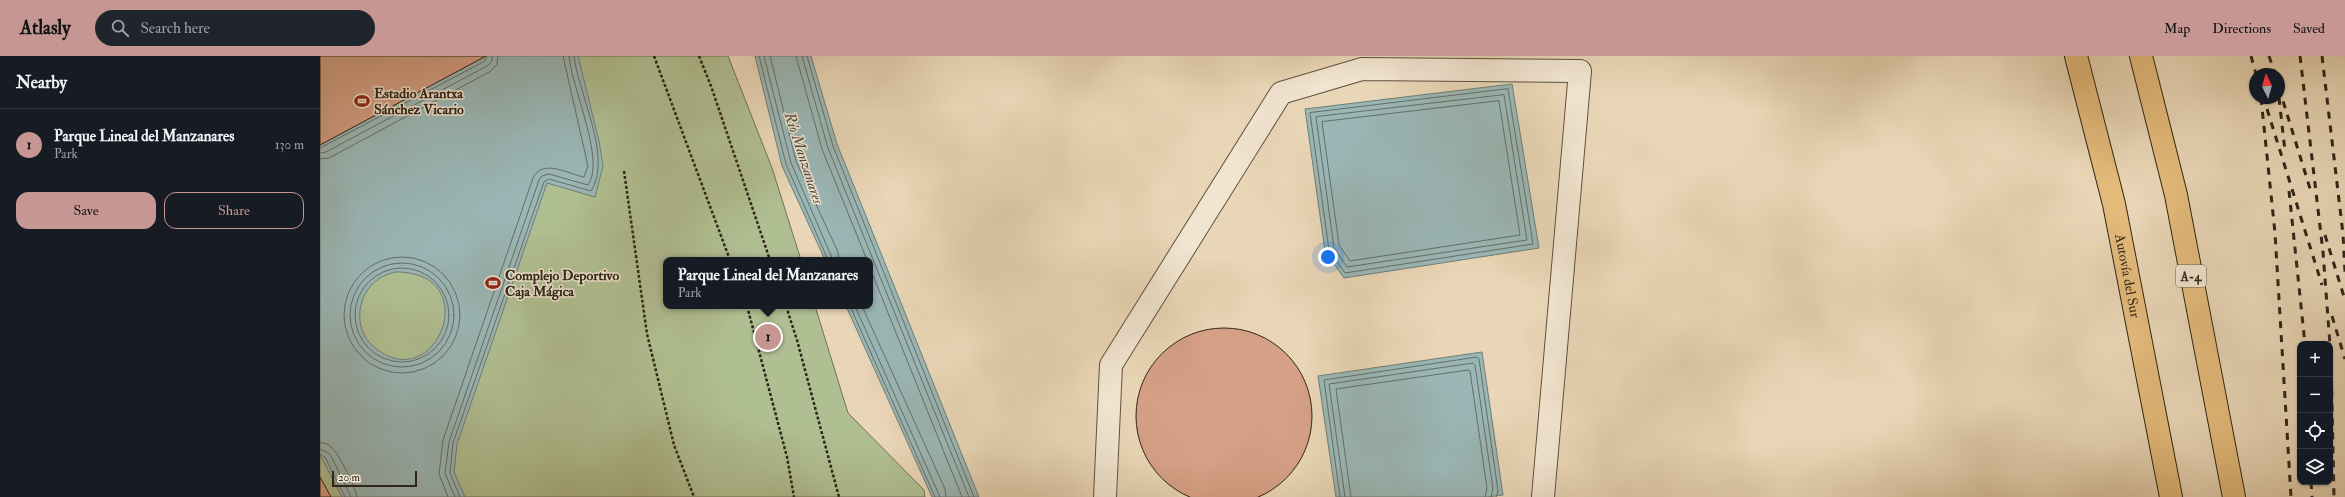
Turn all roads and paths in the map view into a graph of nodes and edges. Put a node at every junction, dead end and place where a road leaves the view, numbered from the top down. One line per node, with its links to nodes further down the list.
1 (654, 56): 6 (path)
2 (699, 56): 7 (path)
3 (2076, 56): 15 (highway, Autovía del Sur)
4 (2141, 56): 16 (highway, A-4)
5 (624, 171): 10 (path)
6 (729, 257)
7 (769, 257)
8 (748, 309): 11 (path)
9 (787, 309): 12 (path)
10 (694, 497)
11 (794, 497)
12 (839, 497)
13 (1105, 497): 14 (lane)
14 (1544, 497)
15 (2171, 497)
16 (2234, 497)

